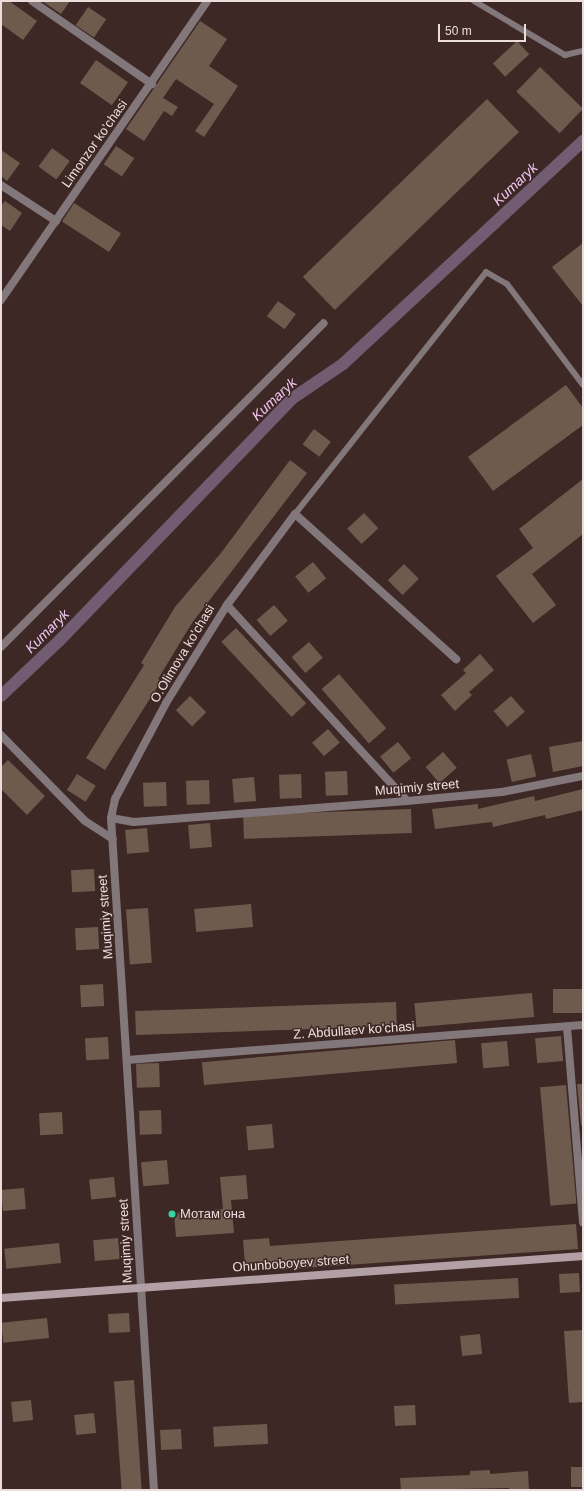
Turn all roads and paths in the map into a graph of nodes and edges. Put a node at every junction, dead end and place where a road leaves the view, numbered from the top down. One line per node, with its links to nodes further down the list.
1 (32, 1): 5 (street)
2 (207, 1): 5 (street, Limonzor ko'chasi)
3 (474, 1): 4 (lane)
4 (583, 51)
5 (152, 84): 7 (street, Limonzor ko'chasi)
6 (1, 185): 7 (street)
7 (56, 221): 8 (street, Limonzor ko'chasi)
8 (1, 300)
9 (324, 323): 13 (street)
10 (583, 385): 11 (lane)
11 (295, 514): 12 (street, O.Olimova ko'chasi); 14 (street)
12 (227, 605): 17 (street); 18 (street, O.Olimova ko'chasi)
13 (1, 647)
14 (456, 659)
15 (1, 735): 19 (street)
16 (583, 776): 17 (street, Muqimiy street)
17 (407, 801): 18 (street, Muqimiy street)
18 (111, 818): 19 (street, Muqimiy street)
19 (113, 839): 22 (street, Muqimiy street)
20 (583, 1025): 21 (street, Z. Abdullaev ko'chasi)
21 (567, 1027): 22 (street, Z. Abdullaev ko'chasi); 23 (street)
22 (127, 1060): 25 (street, Muqimiy street)
23 (583, 1222)
24 (583, 1256): 25 (main road, Ohunboboyev street)
25 (140, 1286): 26 (main road, Ohunboboyev street); 27 (street, Muqimiy street)
26 (1, 1298)
27 (154, 1490)

